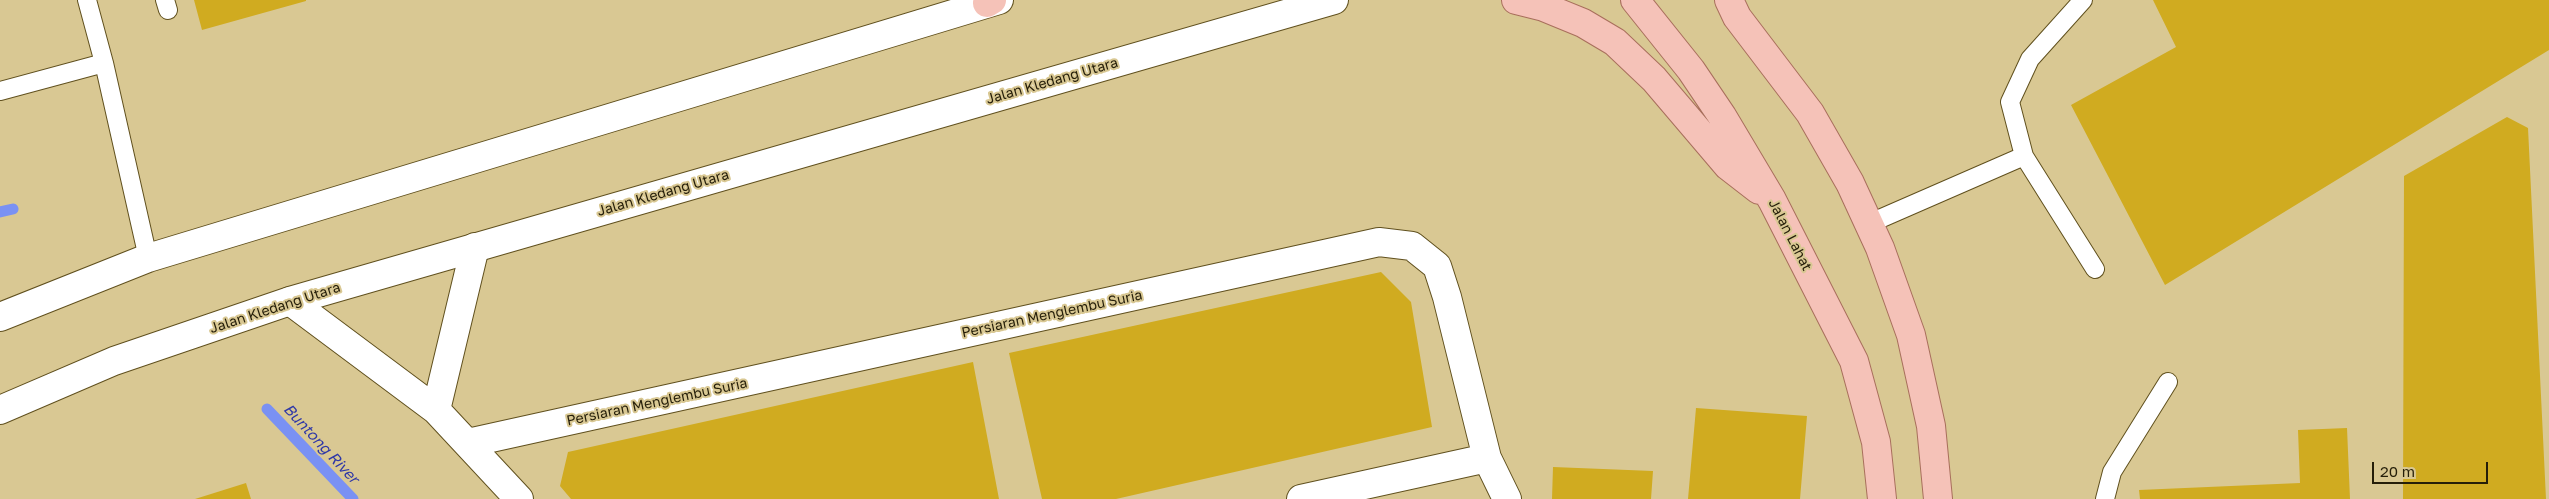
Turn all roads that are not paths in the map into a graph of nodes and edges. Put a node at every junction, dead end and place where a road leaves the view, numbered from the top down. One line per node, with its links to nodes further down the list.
1 (87, 0): 8 (lane)
2 (1334, 0): 13 (main road, Jalan Kledang Utara)
3 (1516, 0): 11 (main road)
4 (1635, 0): 11 (main road, Jalan Lahat)
5 (2083, 0): 10 (lane)
6 (993, 1): 14 (main road)
7 (1728, 6): 12 (main road)
8 (104, 62): 9 (lane); 14 (lane)
9 (0, 91)
10 (2024, 156): 12 (lane); 15 (lane)
11 (1772, 200): 26 (main road, Jalan Lahat)
12 (1868, 224): 27 (main road)
13 (475, 247): 16 (main road, Jalan Kledang Utara); 20 (main road)
14 (148, 258): 17 (main road)
15 (2095, 269)
16 (290, 302): 19 (main road, Jalan Kledang Utara); 20 (main road)
17 (0, 317)
18 (2168, 382): 28 (lane)
19 (0, 410)
20 (436, 410): 21 (main road)
21 (468, 443): 22 (main road, Persiaran Menglembu Suria); 23 (main road)
22 (1487, 458): 24 (main road); 25 (main road, Persiaran Menglembu Suria)
23 (519, 499)
24 (1301, 499)
25 (1507, 499)
26 (1882, 499)
27 (1938, 499)
28 (2105, 499)

